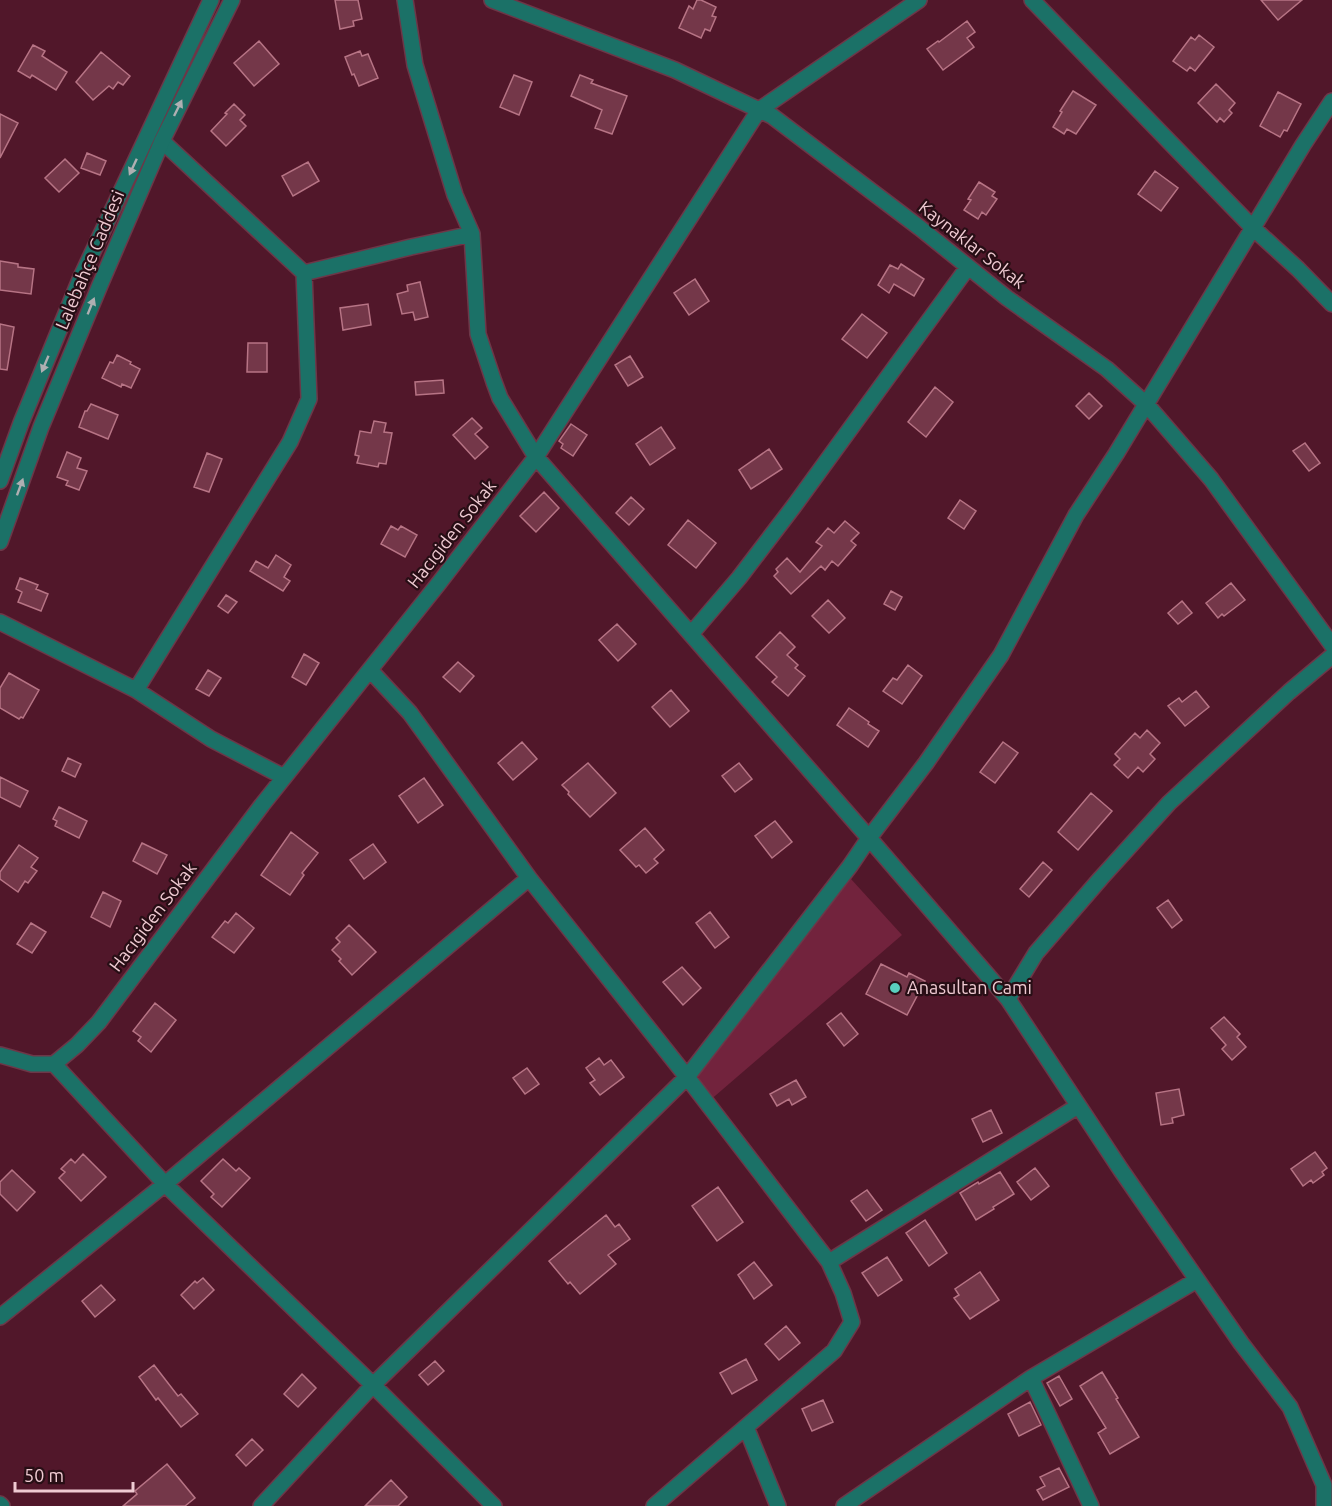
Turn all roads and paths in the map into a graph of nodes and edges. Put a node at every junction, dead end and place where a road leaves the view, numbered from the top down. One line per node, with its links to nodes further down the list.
1 (212, 0): 17 (street, Lalebahçe Caddesi, one-way to 17)
2 (232, 0): 9 (street, Lalebahçe Caddesi, one-way to 2)
3 (405, 0): 11 (street)
4 (492, 0): 8 (street, Kaynaklar Sokak)
5 (919, 0): 8 (street, Hacıgiden Sokak)
6 (1032, 0): 10 (street)
7 (1332, 101): 10 (street)
8 (759, 110): 12 (street, Kaynaklar Sokak); 16 (street, Hacıgiden Sokak)
9 (162, 141): 13 (street); 18 (street, Lalebahçe Caddesi, one-way to 9)
10 (1253, 228): 14 (street); 15 (street)
11 (472, 234): 13 (street); 16 (street)
12 (968, 267): 15 (street, Kaynaklar Sokak); 20 (street)
13 (304, 273): 24 (street)
14 (1332, 304)
15 (1147, 405): 21 (street, Kaynaklar Sokak); 26 (street)
16 (536, 457): 20 (street); 23 (street, Hacıgiden Sokak)
17 (0, 481)
18 (0, 543)
19 (0, 622): 24 (street)
20 (691, 634): 26 (street)
21 (1332, 645)
22 (1332, 656): 28 (street)
23 (370, 670): 25 (street, Hacıgiden Sokak); 27 (street)
24 (136, 690): 25 (street)
25 (284, 777): 30 (street, Hacıgiden Sokak)
26 (869, 838): 28 (street); 31 (street)
27 (529, 878): 31 (street); 33 (street)
28 (1008, 999): 32 (street)
29 (0, 1055): 30 (street)
30 (54, 1064): 33 (street)
31 (687, 1077): 34 (street); 38 (street)
32 (1078, 1106): 34 (street); 35 (street)
33 (165, 1184): 36 (street); 38 (street)
34 (830, 1262): 39 (street)
35 (1197, 1280): 37 (street); 40 (street)
36 (0, 1317)
37 (1031, 1378): 45 (street); 46 (street)
38 (373, 1385): 41 (street); 42 (street)
39 (746, 1427): 43 (street); 44 (street)
40 (1328, 1482): 47 (street)
41 (261, 1506)
42 (494, 1506)
43 (654, 1506)
44 (778, 1506)
45 (844, 1506)
46 (1091, 1506)
47 (1324, 1506)

